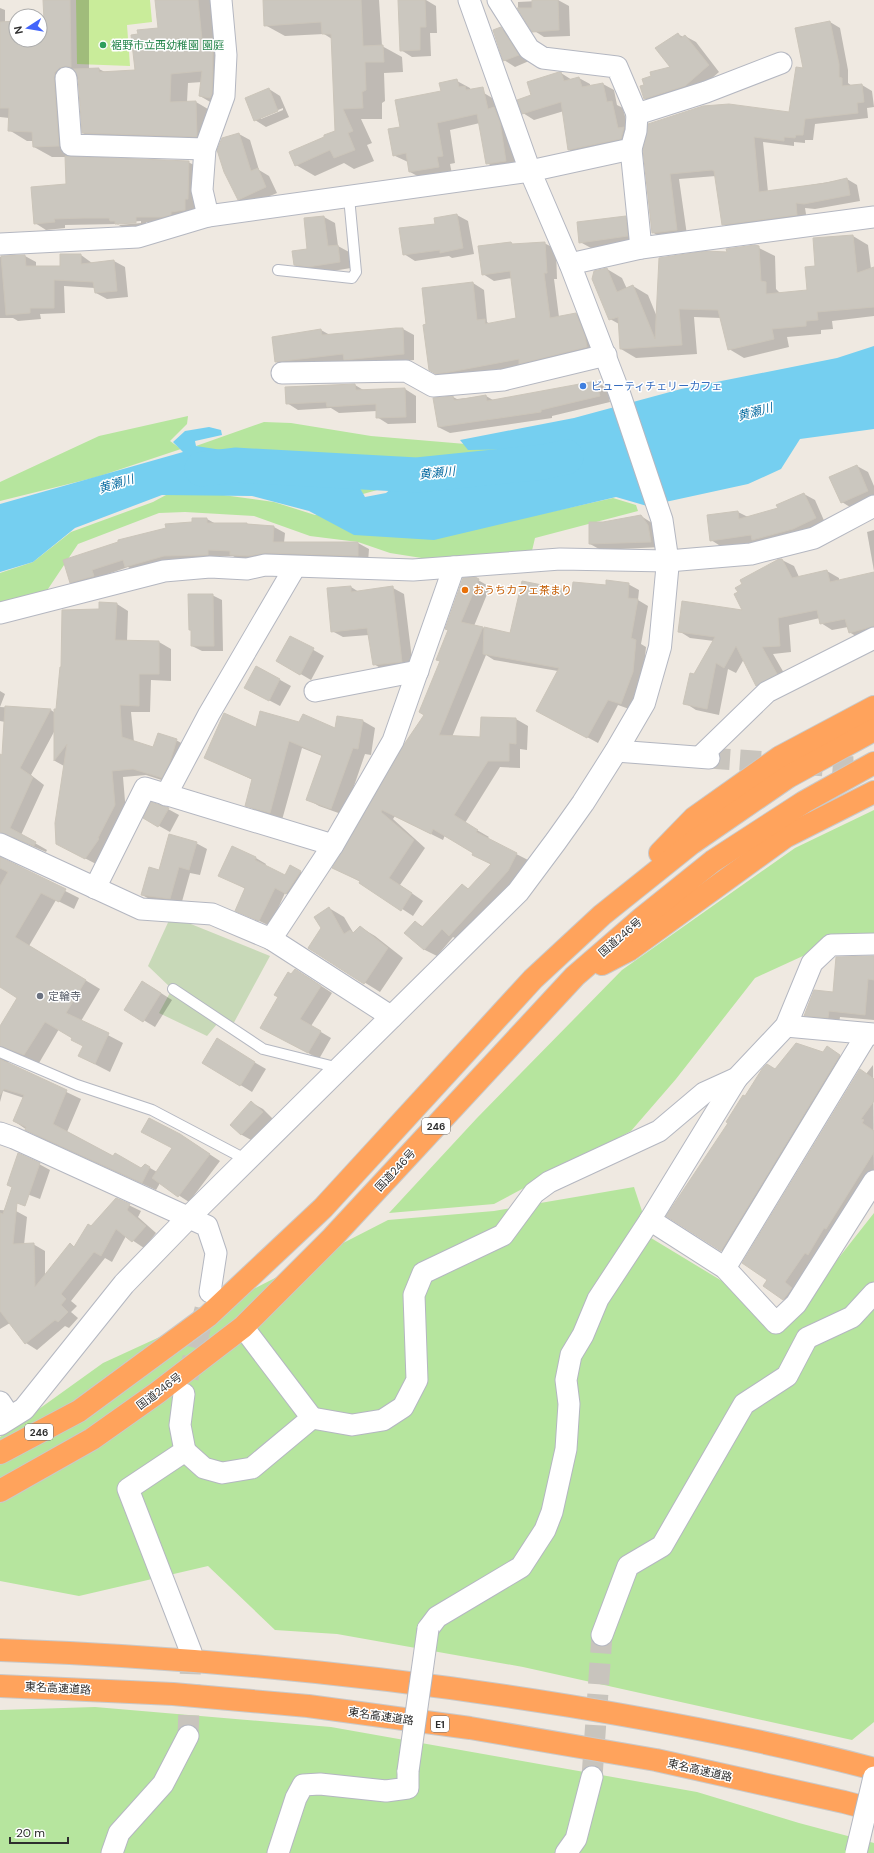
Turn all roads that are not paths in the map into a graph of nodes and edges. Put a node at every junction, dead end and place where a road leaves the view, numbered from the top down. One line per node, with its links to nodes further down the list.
1 (221, 0): 7 (street)
2 (472, 0): 9 (street)
3 (498, 0): 6 (street)
4 (781, 63): 6 (street)
5 (66, 78): 7 (street)
6 (637, 114): 8 (street)
7 (206, 149): 11 (street)
8 (631, 149): 9 (street); 14 (street)
9 (530, 171): 10 (street); 15 (street)
10 (349, 197): 11 (street); 16 (lane)
11 (208, 216): 13 (street)
12 (874, 217): 14 (street)
13 (0, 244)
14 (641, 248): 15 (street)
15 (570, 264): 17 (street)
16 (278, 270)
17 (606, 355): 18 (street); 20 (street)
18 (282, 373)
19 (874, 506): 20 (street)
20 (668, 561): 22 (street); 29 (street)
21 (295, 567): 22 (street); 23 (street); 32 (street)
22 (454, 567): 25 (street)
23 (0, 613)
24 (874, 638): 29 (street)
25 (418, 670): 26 (street); 34 (street)
26 (315, 691)
27 (874, 707): 36 (highway)
28 (874, 730): 36 (highway, 246)
29 (616, 751): 41 (street)
30 (874, 764): 39 (highway, 国道246号 / 246)
31 (874, 792): 39 (highway)
32 (166, 794): 34 (street); 35 (street)
33 (0, 844): 35 (street)
34 (333, 845): 37 (street)
35 (95, 888): 37 (street)
36 (602, 915): 60 (highway, 246)
37 (271, 939): 41 (street)
38 (874, 944): 42 (street)
39 (578, 975): 55 (highway, 国道246号 / 246)
40 (173, 989): 45 (lane)
41 (392, 1017): 45 (street)
42 (786, 1026): 43 (street); 46 (street)
43 (871, 1034): 52 (street)
44 (0, 1052): 48 (lane)
45 (339, 1068): 48 (street)
46 (737, 1078): 51 (street); 58 (street)
47 (0, 1133): 50 (street)
48 (247, 1160): 50 (street)
49 (874, 1181): 52 (street)
50 (189, 1217): 53 (street); 57 (street)
51 (650, 1220): 52 (street); 72 (street, bridge)
52 (725, 1268)
53 (210, 1292)
54 (874, 1293): 62 (street)
55 (243, 1327): 58 (street); 61 (highway, 国道246号 / 246)
56 (184, 1394): 59 (street)
57 (3, 1414)
58 (312, 1418): 59 (street)
59 (185, 1451): 64 (street)
60 (0, 1453)
61 (0, 1491)
62 (602, 1635)
63 (0, 1650): 67 (highway)
64 (191, 1652)
65 (0, 1686): 70 (highway, 東名高速道路 / E1)
66 (188, 1736): 71 (street)
67 (874, 1769)
68 (592, 1777): 73 (street)
69 (874, 1777): 74 (street, bridge)
70 (874, 1810)
71 (112, 1853)
72 (278, 1853)
73 (566, 1853)
74 (856, 1853)

